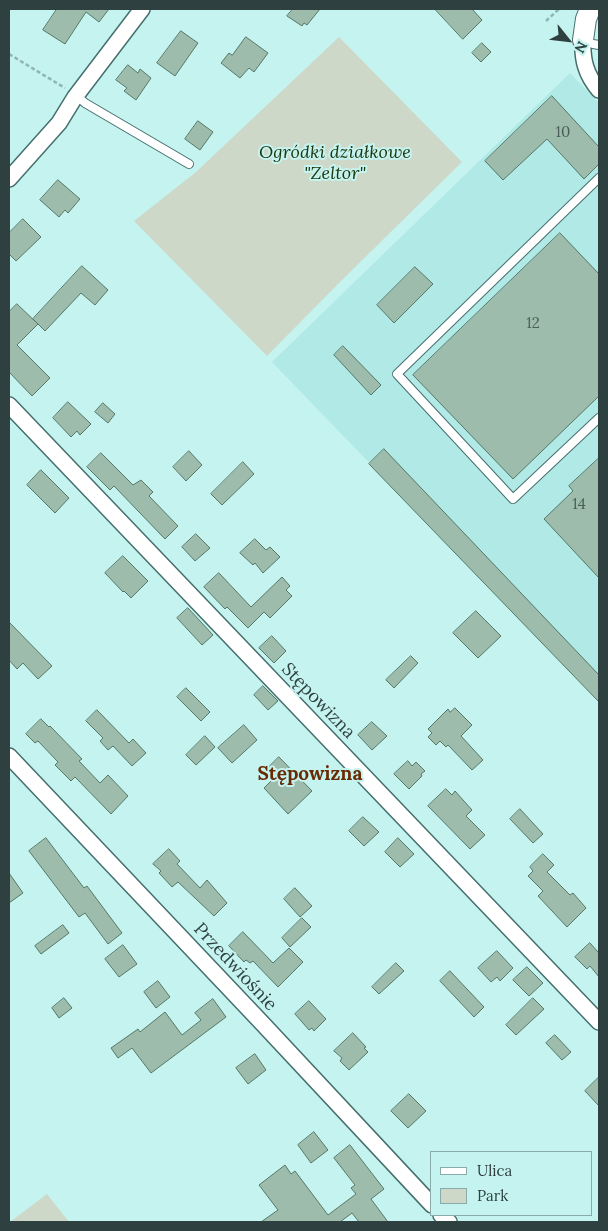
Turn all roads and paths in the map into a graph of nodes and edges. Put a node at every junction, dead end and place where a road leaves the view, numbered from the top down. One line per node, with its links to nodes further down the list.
1 (142, 9): 8 (street)
2 (559, 9): 4 (path)
3 (590, 9): 5 (street)
4 (546, 21)
5 (591, 42): 7 (street)
6 (9, 54): 8 (path)
7 (599, 90)
8 (77, 96): 9 (lane); 11 (street)
9 (189, 164)
10 (599, 178): 13 (lane)
11 (9, 179)
12 (9, 405): 15 (street, Stępowizna)
13 (599, 418)
14 (9, 756): 16 (street, Przedwiośnie)
15 (599, 1022)
16 (430, 1203)

